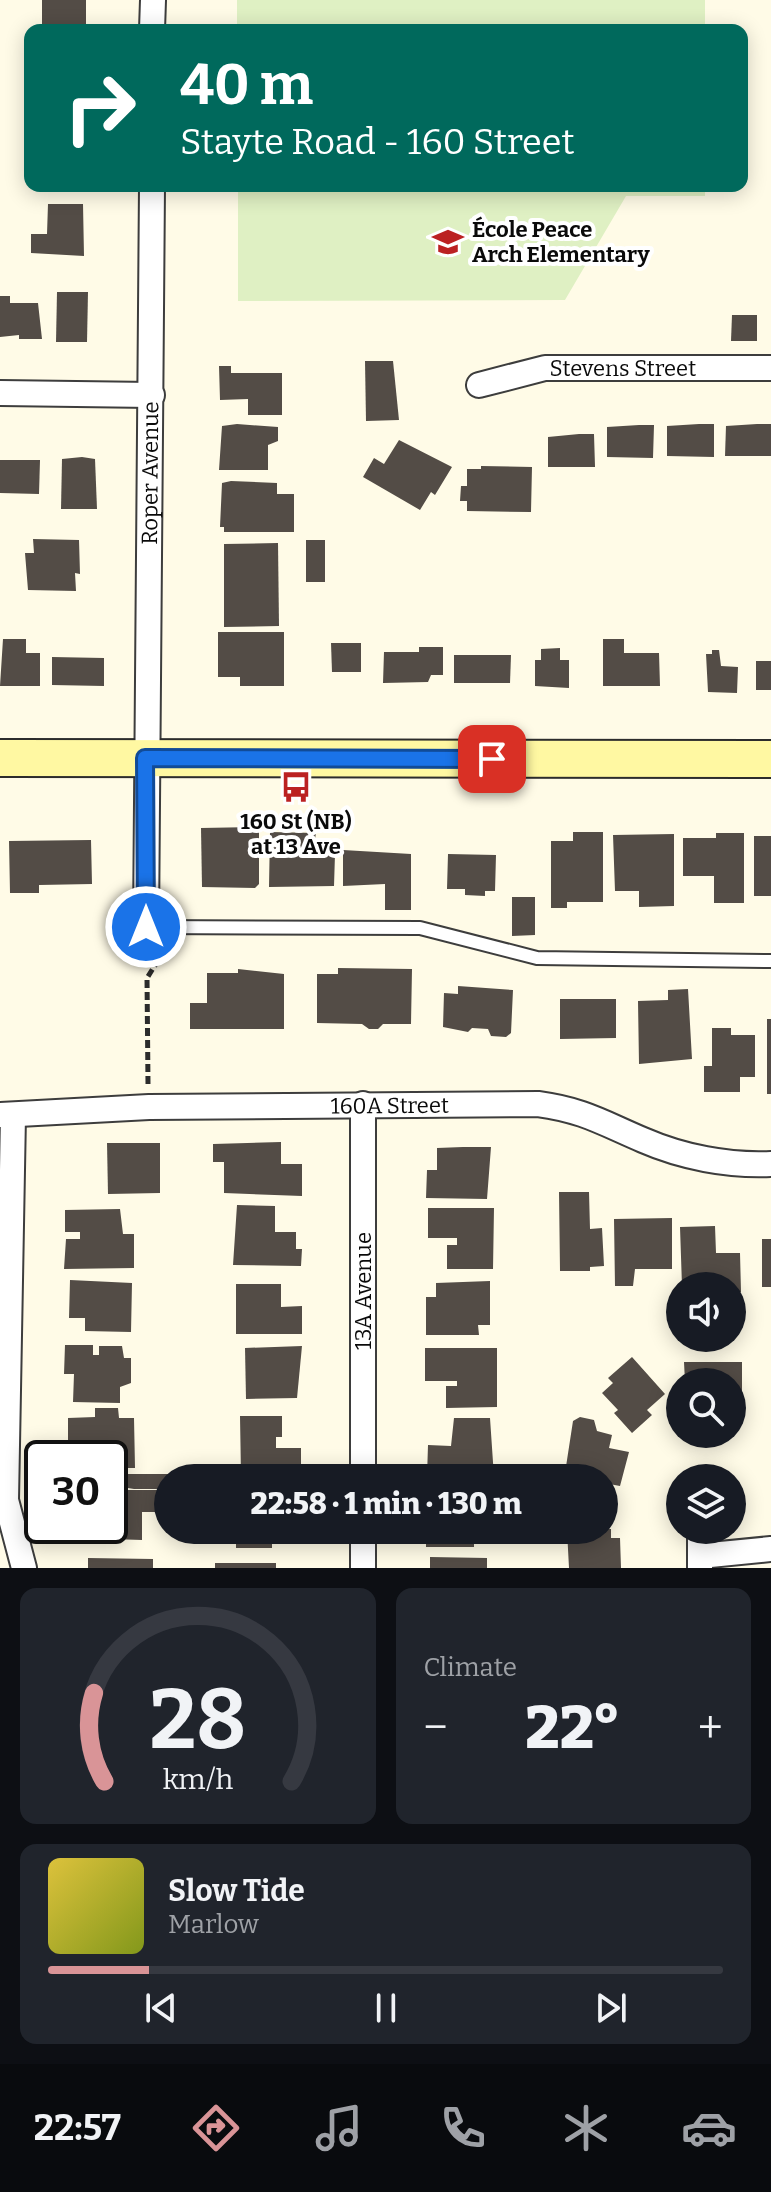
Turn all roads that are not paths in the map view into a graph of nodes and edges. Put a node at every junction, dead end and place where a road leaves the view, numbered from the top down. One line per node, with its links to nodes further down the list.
1 (153, 0): 2 (street)
2 (152, 24)
3 (152, 192): 7 (street, Roper Avenue)
4 (771, 368): 5 (street, Stevens Street)
5 (479, 385)
6 (0, 393): 7 (street)
7 (152, 395): 9 (street, Roper Avenue)
8 (0, 758): 9 (main road)
9 (145, 758): 10 (main road); 11 (street, Roper Avenue)
10 (771, 759)
11 (155, 932): 12 (lane)
12 (771, 961)
13 (363, 1104): 14 (street, 160A Street); 15 (street, 160A Street); 16 (street, 13A Avenue)
14 (6, 1115): 20 (street)
15 (771, 1164)
16 (363, 1464)
17 (363, 1544): 21 (street)
18 (771, 1549): 19 (street)
19 (700, 1562)
20 (24, 1568)
21 (363, 1568)

